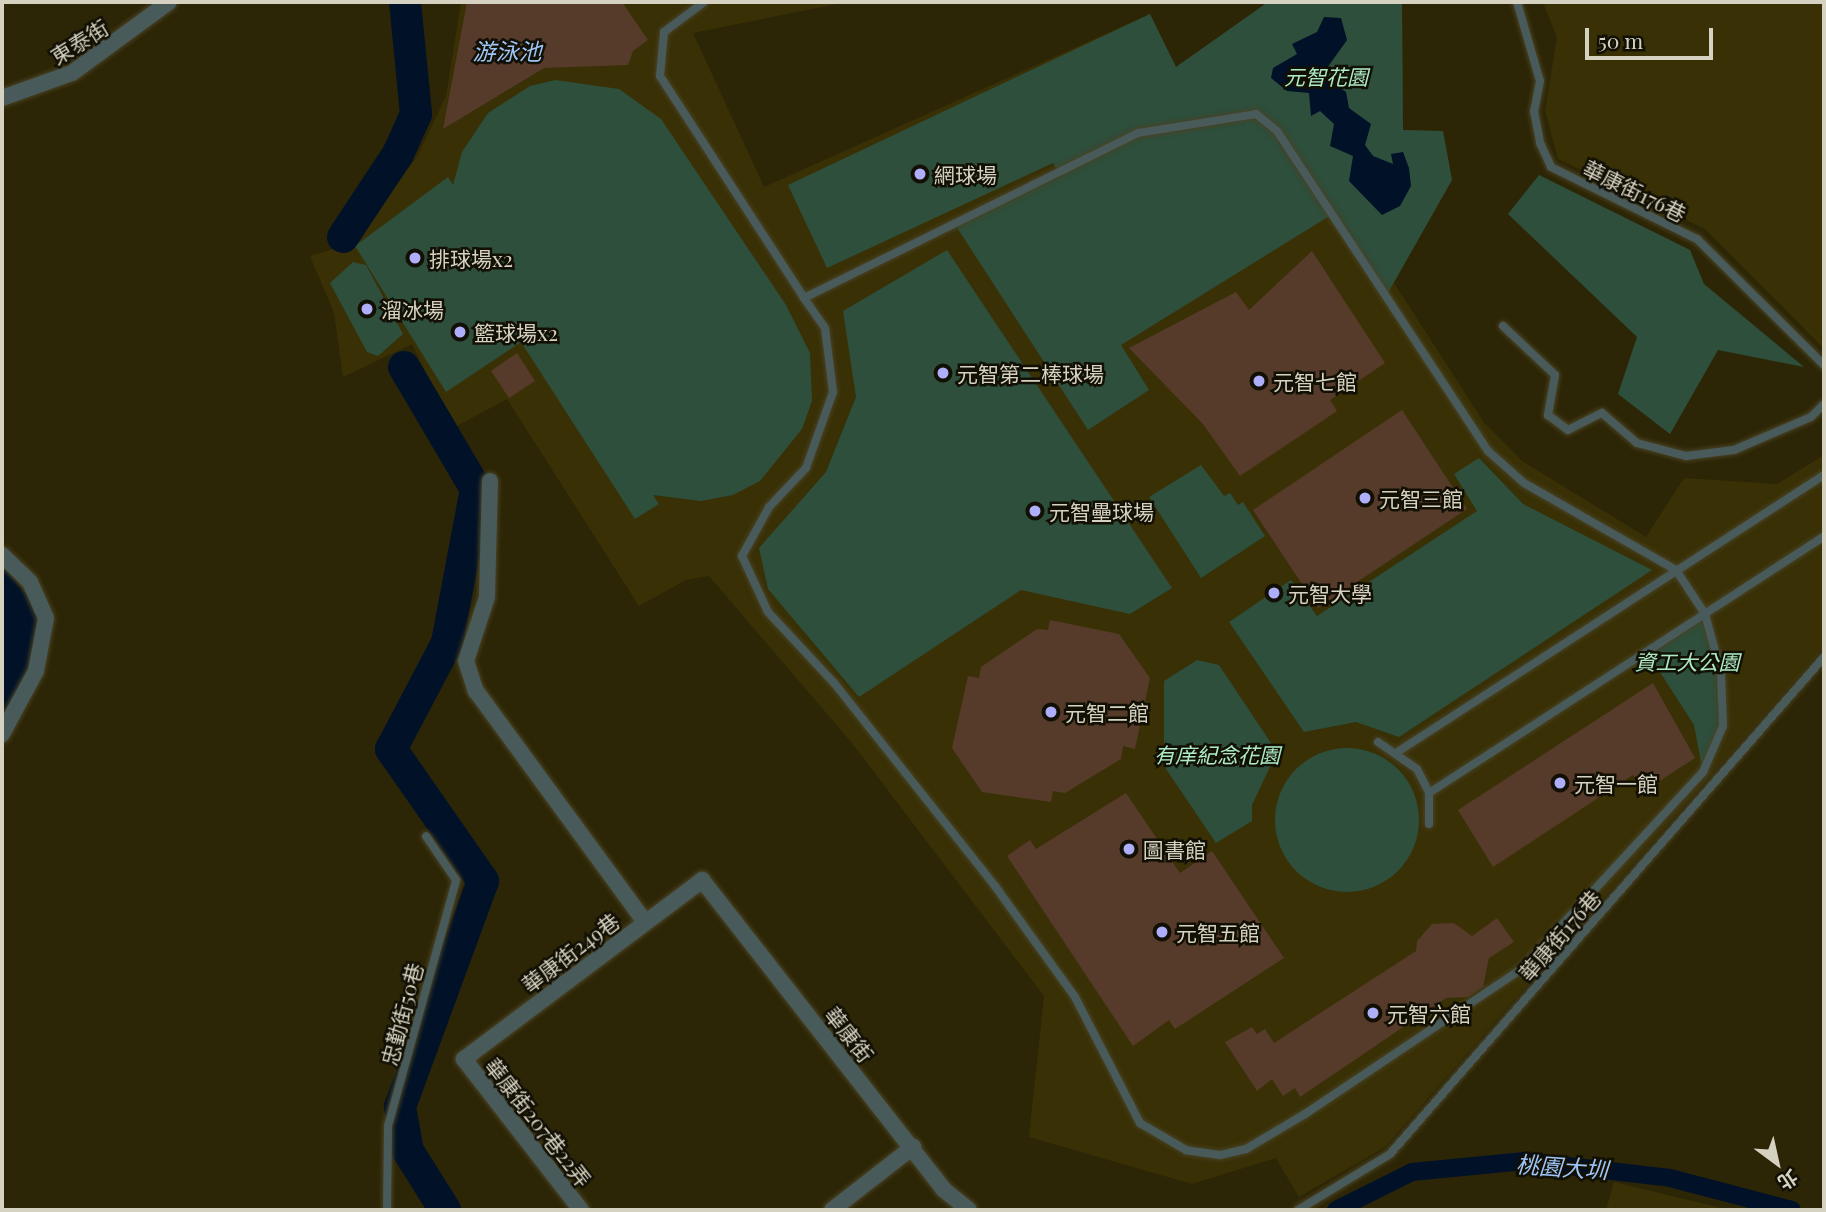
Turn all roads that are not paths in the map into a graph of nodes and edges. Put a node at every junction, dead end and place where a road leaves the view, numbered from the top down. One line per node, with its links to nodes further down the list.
1 (169, 2): 4 (street, 東泰街)
2 (704, 2): 5 (lane)
3 (1517, 2): 7 (lane, 華康街176巷)
4 (2, 98)
5 (804, 298): 13 (lane); 14 (lane)
6 (1503, 326): 8 (lane)
7 (1824, 365)
8 (1824, 404)
9 (1824, 475): 13 (lane)
10 (491, 481): 23 (street)
11 (1824, 536): 14 (lane)
12 (2, 555): 16 (street)
13 (1676, 570): 14 (lane); 18 (lane)
14 (1705, 614): 19 (lane)
15 (1824, 657): 30 (lane, 華康街176巷)
16 (2, 734)
17 (1378, 742): 18 (lane)
18 (1399, 751): 19 (lane)
19 (1429, 793): 20 (lane)
20 (1429, 824)
21 (426, 836): 26 (lane, 忠勤街50巷)
22 (702, 880): 23 (street, 華康街249巷); 25 (street, 華康街)
23 (645, 922): 24 (street, 華康街249巷)
24 (464, 1059): 27 (street, 華康街207巷22弄)
25 (913, 1147): 28 (street); 29 (street, 華康街)
26 (387, 1210)
27 (582, 1210)
28 (832, 1210)
29 (968, 1210)
30 (1298, 1210)

